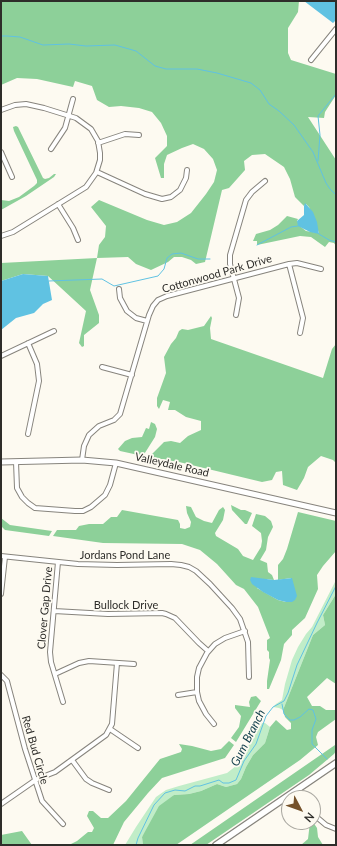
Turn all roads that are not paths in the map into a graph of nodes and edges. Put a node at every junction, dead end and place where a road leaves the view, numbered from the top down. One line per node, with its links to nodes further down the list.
1 (336, 29): 2 (street)
2 (311, 60)
3 (73, 99): 5 (street)
4 (1, 110): 5 (street)
5 (69, 115): 7 (street); 8 (street)
6 (139, 135): 7 (street)
7 (98, 143): 11 (street)
8 (51, 149)
9 (1, 152): 12 (street)
10 (187, 170): 11 (street)
11 (97, 172): 14 (street)
12 (12, 177)
13 (265, 181): 19 (street)
14 (58, 204): 15 (street); 16 (street)
15 (1, 236)
16 (78, 240)
17 (289, 264): 18 (street, Cottonwood Park Drive); 19 (street, Cottonwood Park Drive); 24 (street)
18 (321, 269)
19 (234, 278): 21 (street); 22 (street, Cottonwood Park Drive)
20 (119, 288): 22 (street)
21 (236, 315)
22 (148, 321): 28 (street, Cottonwood Park Drive)
23 (54, 331): 25 (street)
24 (300, 333)
25 (28, 344): 26 (street); 29 (street)
26 (1, 356)
27 (102, 367): 28 (street)
28 (132, 376): 30 (street, Cottonwood Park Drive)
29 (28, 434)
30 (82, 460): 32 (street, Valleydale Road); 33 (street, Valleydale Road)
31 (1, 462): 32 (street, Valleydale Road)
32 (16, 462): 33 (street)
33 (116, 463): 34 (street, Valleydale Road)
34 (336, 513)
35 (3, 556): 36 (street, Jordans Pond Lane); 37 (street)
36 (58, 562): 38 (street, Clover Gap Drive); 39 (street, Jordans Pond Lane)
37 (1, 594)
38 (54, 611): 40 (street, Bullock Drive); 43 (street, Clover Gap Drive)
39 (245, 630): 40 (street); 45 (street, Jordans Pond Lane)
40 (208, 651): 46 (street)
41 (117, 663): 42 (street); 43 (street); 50 (street)
42 (134, 664)
43 (55, 674): 48 (street, Clover Gap Drive)
44 (1, 675): 54 (street, Red Bud Circle)
45 (249, 677)
46 (197, 692): 47 (street); 49 (street)
47 (178, 695)
48 (63, 702)
49 (214, 724)
50 (110, 729): 51 (street); 52 (street)
51 (138, 748)
52 (72, 760): 54 (street); 55 (street)
53 (336, 763): 56 (main road)
54 (34, 781): 58 (street); 60 (street, Red Bud Circle)
55 (109, 790)
56 (297, 790)
57 (281, 801): 62 (main road)
58 (1, 804)
59 (321, 820): 61 (street)
60 (63, 824)
61 (336, 829)
62 (216, 845)

